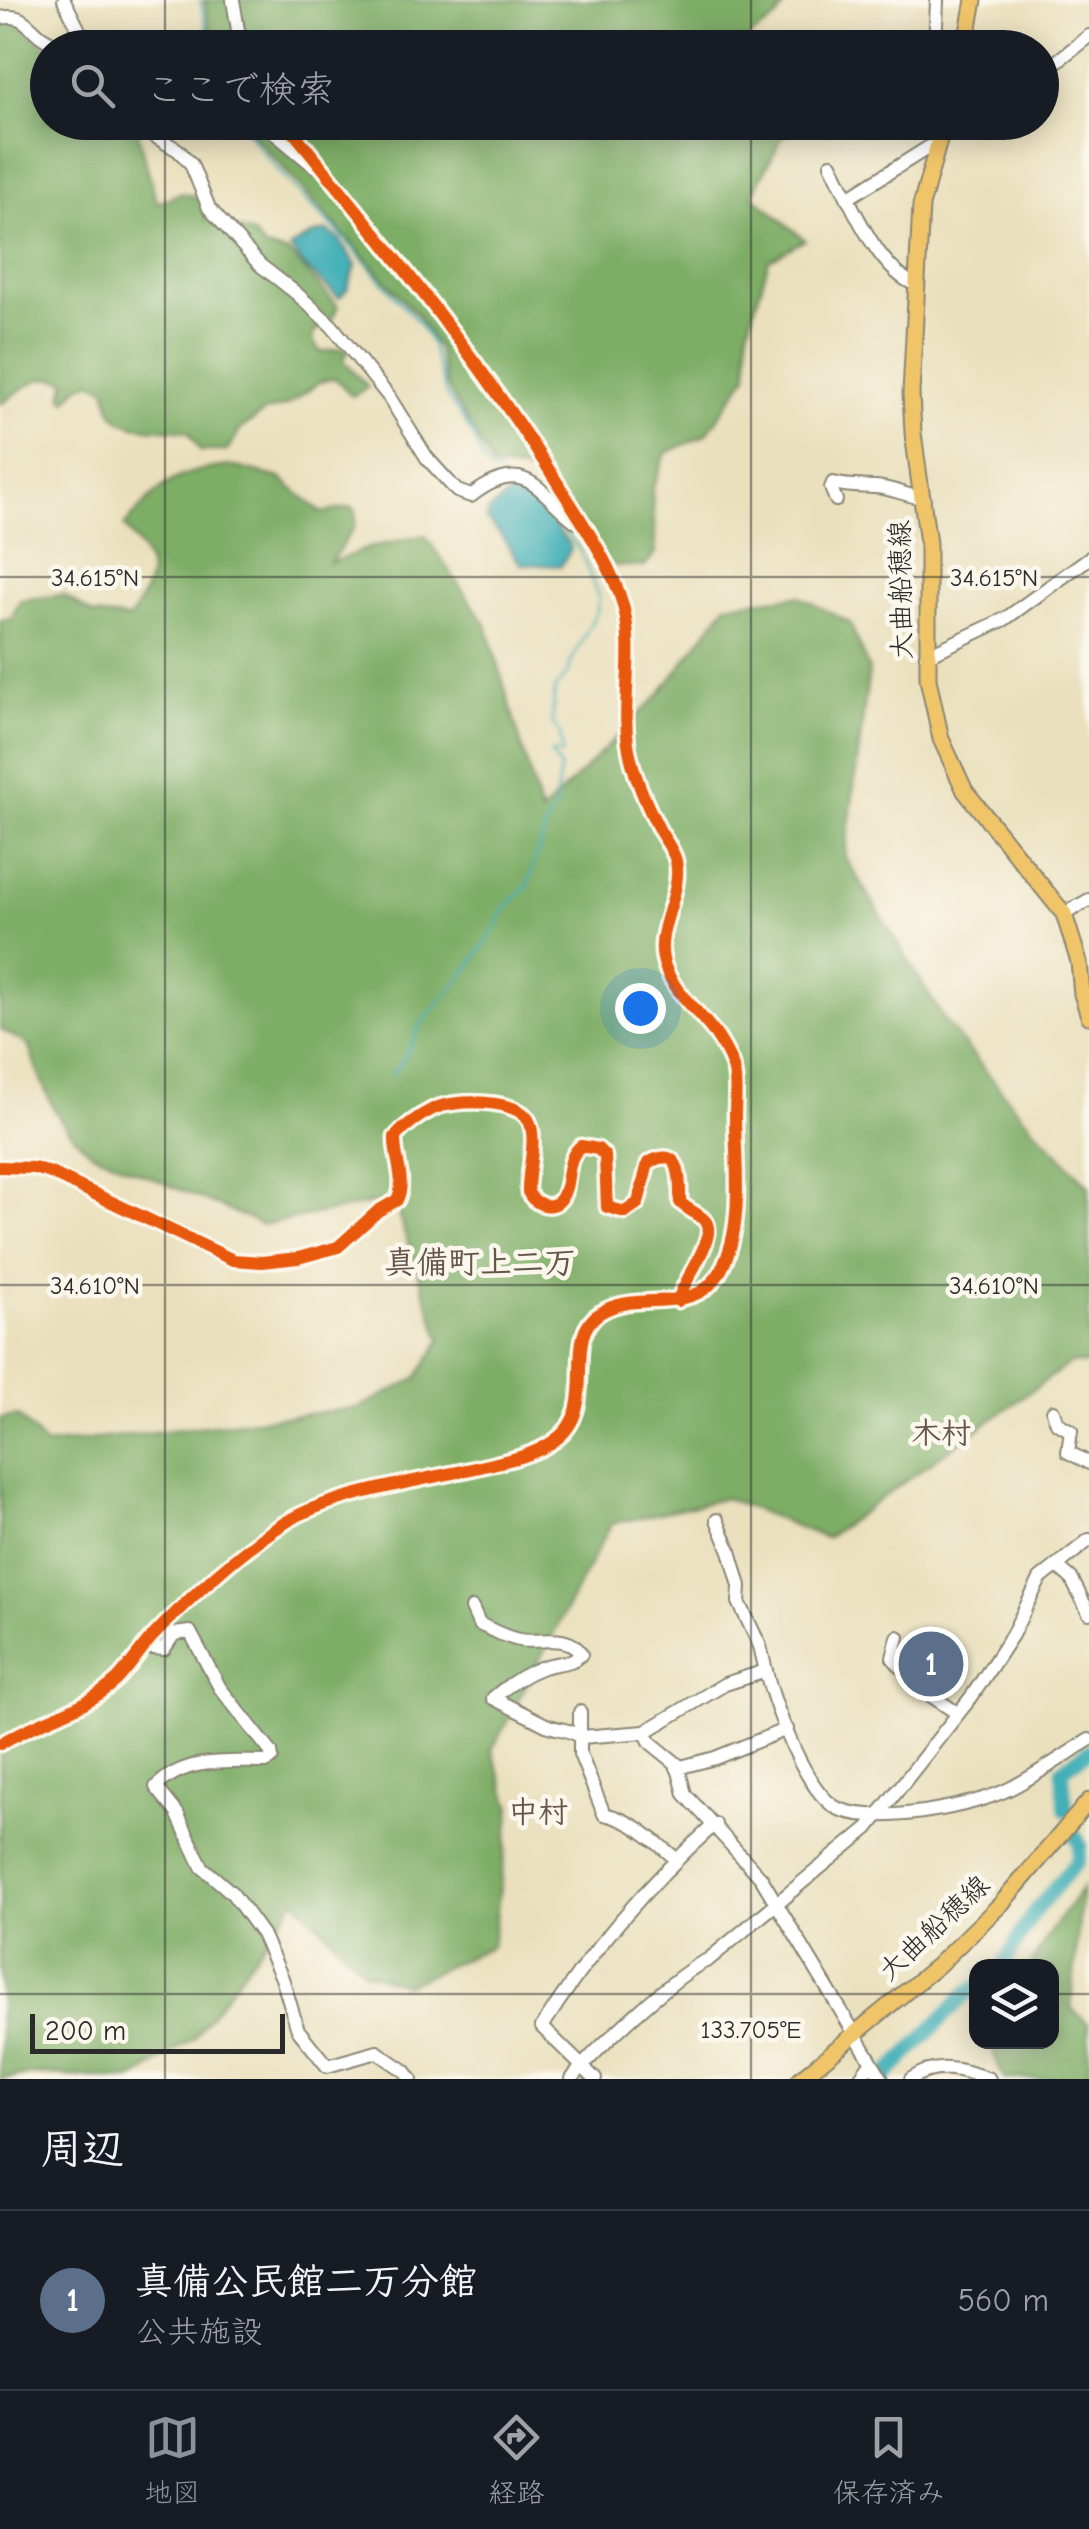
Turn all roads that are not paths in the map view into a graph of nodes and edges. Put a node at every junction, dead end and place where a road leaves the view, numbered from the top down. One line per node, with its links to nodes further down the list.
1 (64, 0): 7 (street)
2 (233, 0): 8 (street)
3 (938, 0): 9 (street)
4 (974, 0): 10 (main road)
5 (0, 18): 6 (street)
6 (36, 30)
7 (79, 30)
8 (239, 30)
9 (936, 30)
10 (968, 30)
11 (1089, 36): 12 (street)
12 (1059, 60)
13 (160, 140): 24 (street)
14 (284, 140): 19 (street)
15 (300, 140): 19 (street)
16 (940, 140): 17 (main road, 大曲船穂線)
17 (938, 146): 20 (street); 21 (main road, 大曲船穂線)
18 (832, 164): 20 (street)
19 (336, 182): 24 (street)
20 (848, 198): 21 (street)
21 (917, 285): 22 (main road, 大曲船穂線)
22 (924, 498): 23 (street); 26 (main road, 大曲船穂線)
23 (836, 500)
24 (584, 525): 31 (street)
25 (1089, 558): 26 (street)
26 (926, 656): 28 (main road, 大曲船穂線)
27 (1089, 900): 28 (street)
28 (1064, 914): 29 (main road, 大曲船穂線)
29 (1089, 1016)
30 (0, 1167): 31 (street)
31 (678, 1301): 40 (street)
32 (1052, 1411): 33 (street)
33 (1089, 1463)
34 (717, 1520): 41 (street)
35 (1089, 1540): 36 (street)
36 (1057, 1566): 38 (street); 43 (street)
37 (472, 1608): 46 (street)
38 (1089, 1613)
39 (898, 1637): 43 (street)
40 (144, 1647): 48 (street); 58 (street)
41 (766, 1670): 44 (street); 45 (street)
42 (580, 1712): 46 (street)
43 (957, 1713): 51 (street)
44 (786, 1729): 49 (street); 51 (street)
45 (645, 1732): 46 (street); 49 (street)
46 (579, 1736): 53 (street)
47 (1089, 1740): 51 (street)
48 (0, 1744)
49 (677, 1768): 52 (street)
50 (1089, 1801): 55 (main road, 大曲船穂線)
51 (877, 1817): 54 (street)
52 (714, 1824): 53 (street); 54 (street)
53 (676, 1860): 57 (street)
54 (777, 1903): 55 (street); 57 (street)
55 (854, 2033): 56 (street); 61 (main road, 大曲船穂線)
56 (871, 2062): 62 (street); 63 (street)
57 (582, 2064): 59 (street); 60 (street)
58 (411, 2079)
59 (572, 2079)
60 (595, 2079)
61 (800, 2079)
62 (858, 2079)
63 (882, 2079)
64 (911, 2079): 65 (street)
65 (989, 2079)

